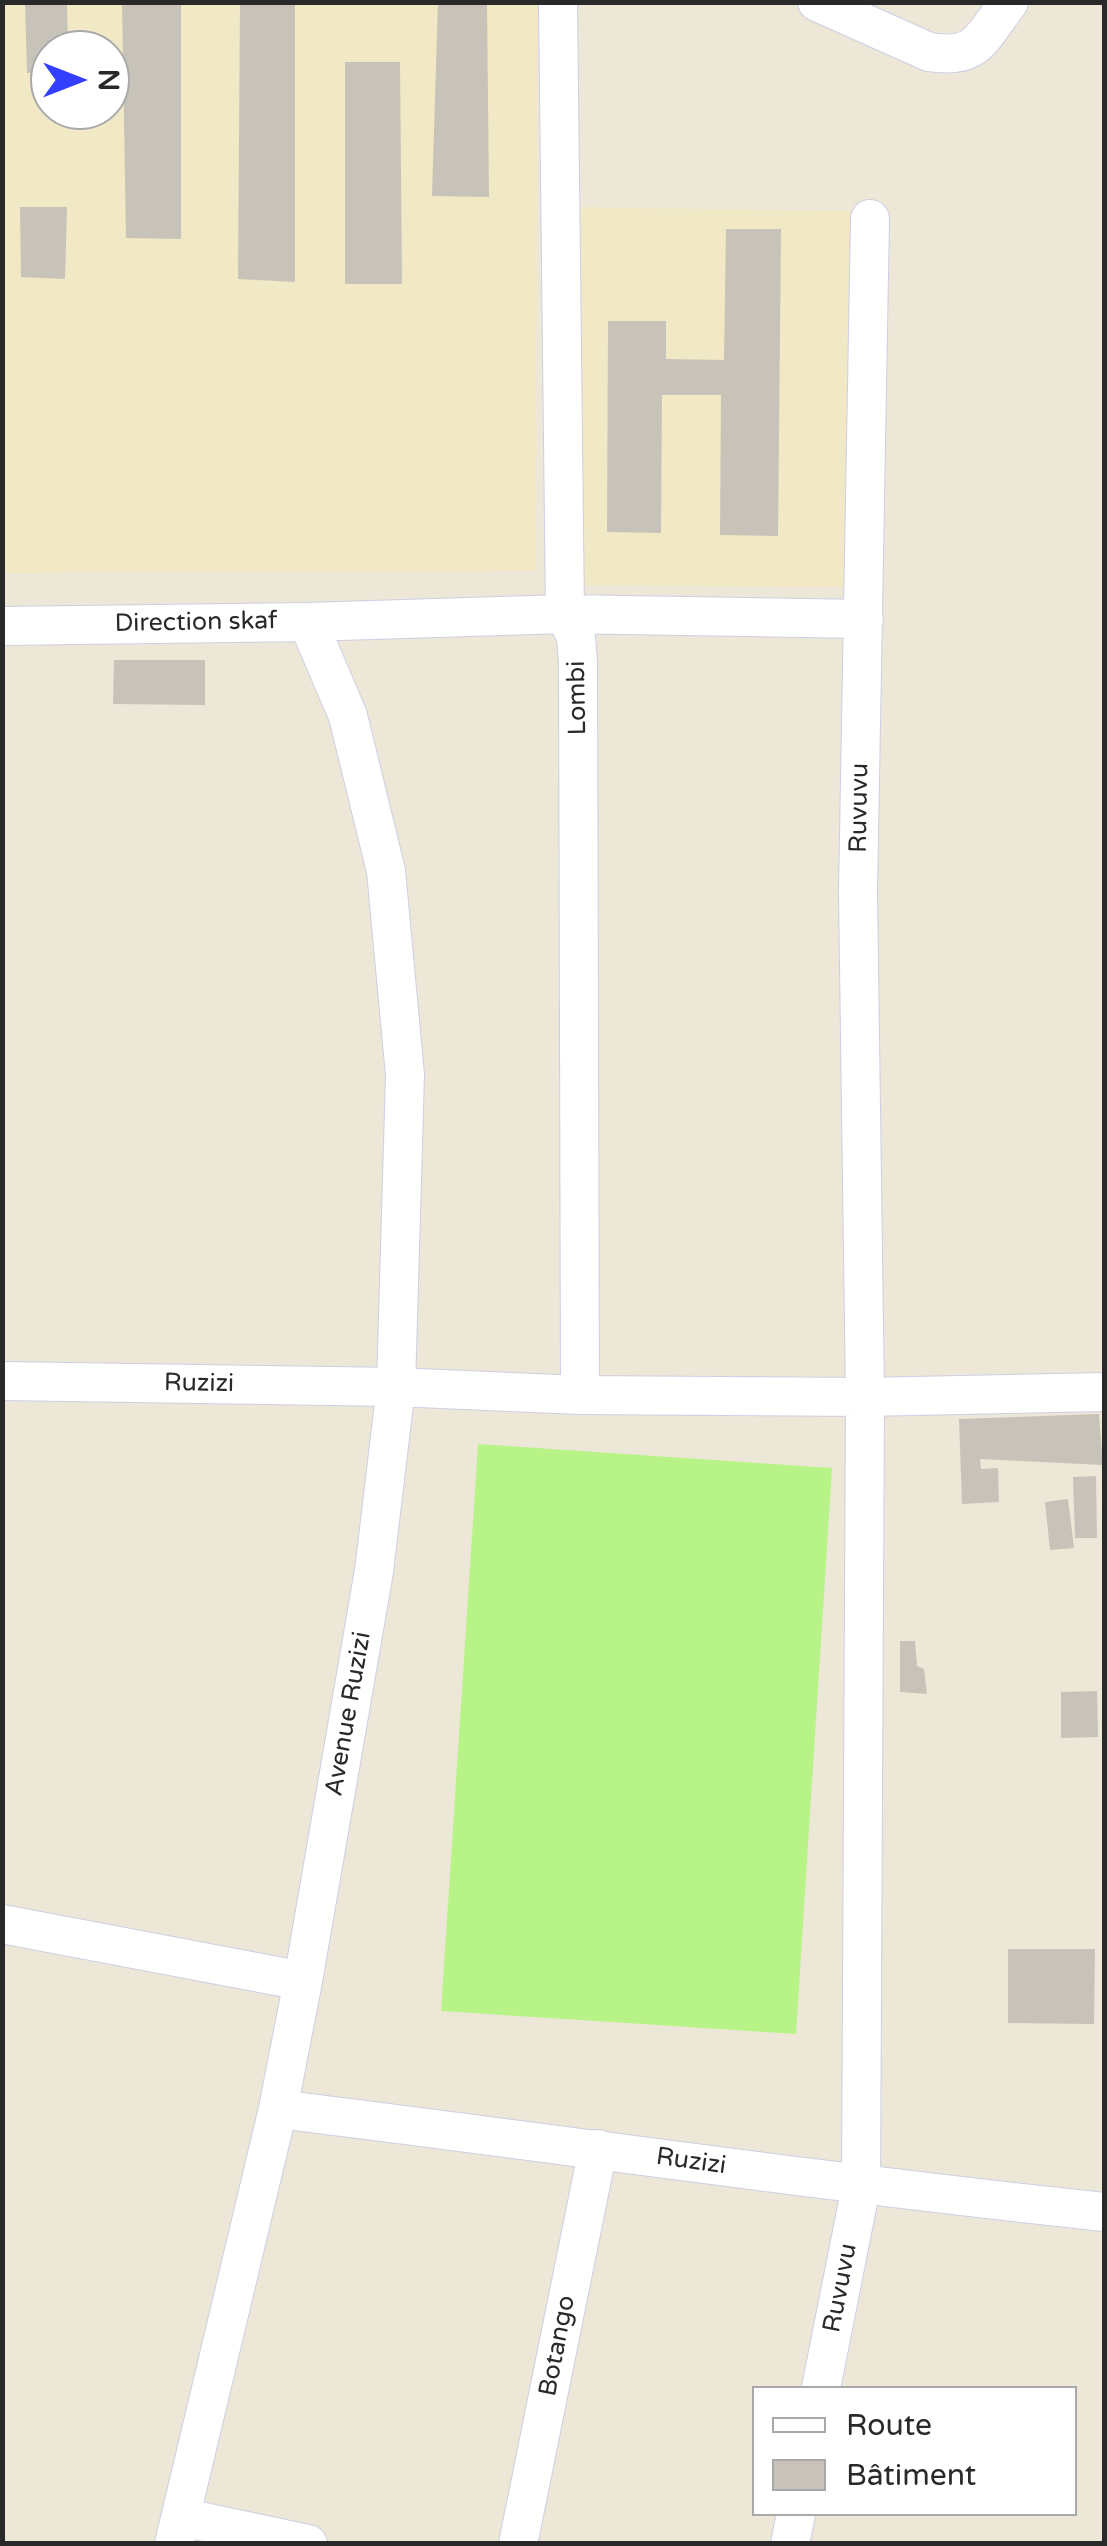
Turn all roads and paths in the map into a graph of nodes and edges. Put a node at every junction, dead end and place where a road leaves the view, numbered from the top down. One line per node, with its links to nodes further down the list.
1 (558, 2): 5 (street, Lombi)
2 (816, 2): 3 (street)
3 (1009, 2)
4 (870, 219): 6 (street, Ruvuvu)
5 (564, 614): 6 (street); 7 (street); 13 (street, Lombi)
6 (864, 619): 14 (street, Ruvuvu)
7 (308, 622): 8 (street, Direction skaf); 9 (street, Direction skaf)
8 (2, 626)
9 (386, 871): 11 (street, Avenue Ruzizi)
10 (2, 1381): 11 (street, Ruzizi)
11 (396, 1386): 13 (street, Ruzizi); 16 (street, Avenue Ruzizi)
12 (1104, 1392): 14 (street, Ruzizi)
13 (580, 1396): 14 (street, Ruzizi)
14 (865, 1397): 19 (street, Ruvuvu)
15 (2, 1924): 16 (street)
16 (303, 1981): 17 (street, Avenue Ruzizi)
17 (278, 2109): 18 (street, Ruzizi); 23 (street, Avenue Ruzizi)
18 (598, 2149): 19 (street, Ruzizi); 25 (street, Botango)
19 (861, 2186): 20 (street, Ruzizi); 21 (street, Ruvuvu)
20 (1104, 2212)
21 (820, 2386)
22 (796, 2516): 26 (street)
23 (178, 2530): 24 (street)
24 (308, 2544)
25 (518, 2544)
26 (790, 2544)

